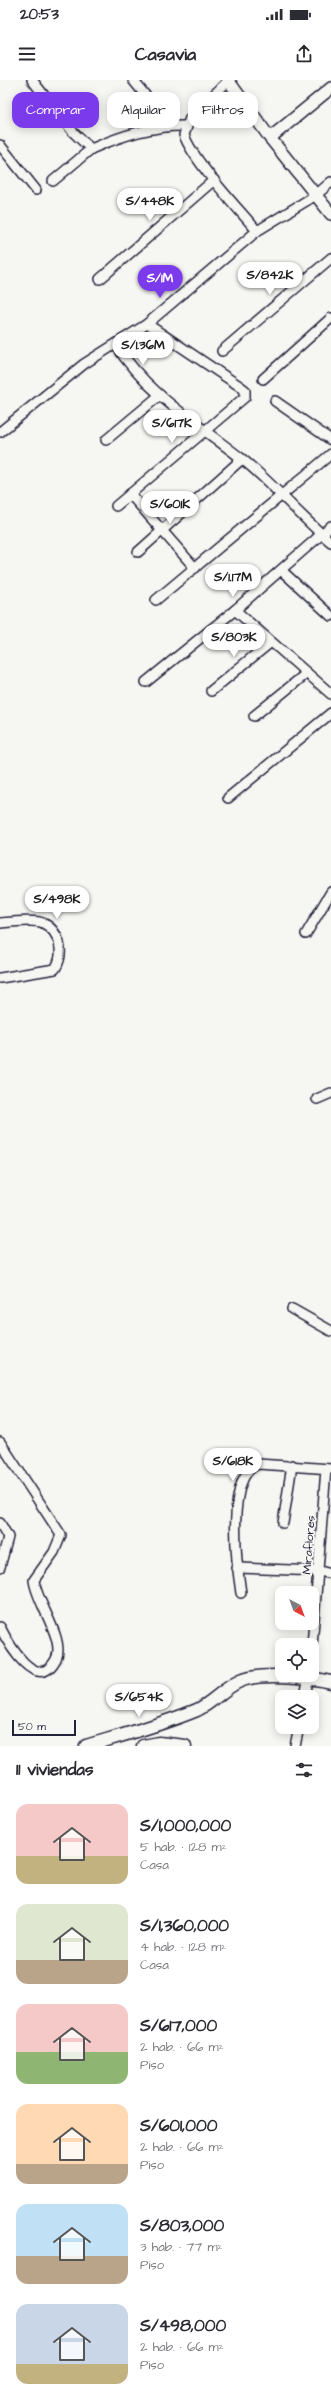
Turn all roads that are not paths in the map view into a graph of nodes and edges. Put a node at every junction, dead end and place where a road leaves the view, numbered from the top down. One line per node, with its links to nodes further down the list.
1 (32, 80): 11 (street)
2 (133, 80): 5 (street)
3 (228, 80): 7 (street); 9 (street)
4 (331, 88): 9 (street)
5 (143, 92)
6 (180, 126): 7 (street)
7 (186, 126): 12 (street)
8 (162, 128): 11 (street)
9 (270, 138): 16 (street)
10 (0, 145): 15 (street)
11 (91, 149): 13 (street)
12 (214, 180): 18 (street); 20 (street)
13 (53, 181)
14 (331, 182): 16 (street)
15 (36, 190)
16 (316, 194): 17 (street); 18 (street)
17 (331, 214)
18 (257, 231): 22 (street)
19 (331, 258): 24 (street)
20 (100, 279)
21 (331, 318): 25 (street)
22 (147, 324): 23 (street); 28 (street)
23 (116, 345): 26 (street); 29 (street)
24 (222, 351)
25 (263, 379)
26 (160, 395): 28 (street); 30 (street)
27 (275, 400): 31 (street)
28 (203, 431): 33 (street); 34 (street)
29 (0, 432)
30 (106, 440)
31 (331, 440)
32 (331, 454): 35 (street)
33 (242, 459): 35 (street); 38 (street)
34 (130, 494): 36 (street); 38 (street)
35 (282, 496): 39 (street); 42 (street)
36 (116, 506)
37 (331, 526): 39 (street)
38 (161, 531): 41 (street); 42 (street)
39 (321, 534): 40 (street); 43 (street)
40 (331, 542)
41 (138, 552)
42 (195, 568): 44 (street)
43 (281, 570): 45 (street); 46 (street)
44 (156, 600)
45 (235, 610): 47 (street); 49 (street)
46 (331, 616)
47 (271, 642): 48 (street); 50 (street)
48 (307, 673): 51 (street); 53 (street)
49 (146, 682)
50 (211, 691)
51 (331, 694)
52 (331, 713): 54 (street)
53 (254, 716)
54 (228, 798)
55 (331, 892): 57 (street)
56 (0, 923): 58 (street)
57 (306, 934)
58 (0, 978)
59 (331, 1093): 60 (street)
60 (317, 1099)
61 (292, 1309): 62 (street)
62 (331, 1331)
63 (0, 1442): 73 (street)
64 (292, 1465): 65 (street); 67 (street); 69 (street)
65 (329, 1469): 70 (street, Miraflores)
66 (0, 1523): 68 (street)
67 (283, 1523)
68 (0, 1567)
69 (237, 1568): 70 (street); 72 (street)
70 (320, 1571): 71 (street); 74 (street, Miraflores)
71 (331, 1574)
72 (241, 1593)
73 (0, 1627)
74 (313, 1638)
75 (275, 1677): 79 (main road)
76 (319, 1679): 77 (main road)
77 (331, 1682)
78 (298, 1734): 82 (street)
79 (86, 1746)
80 (143, 1746): 81 (main road)
81 (185, 1746)
82 (295, 1746)

